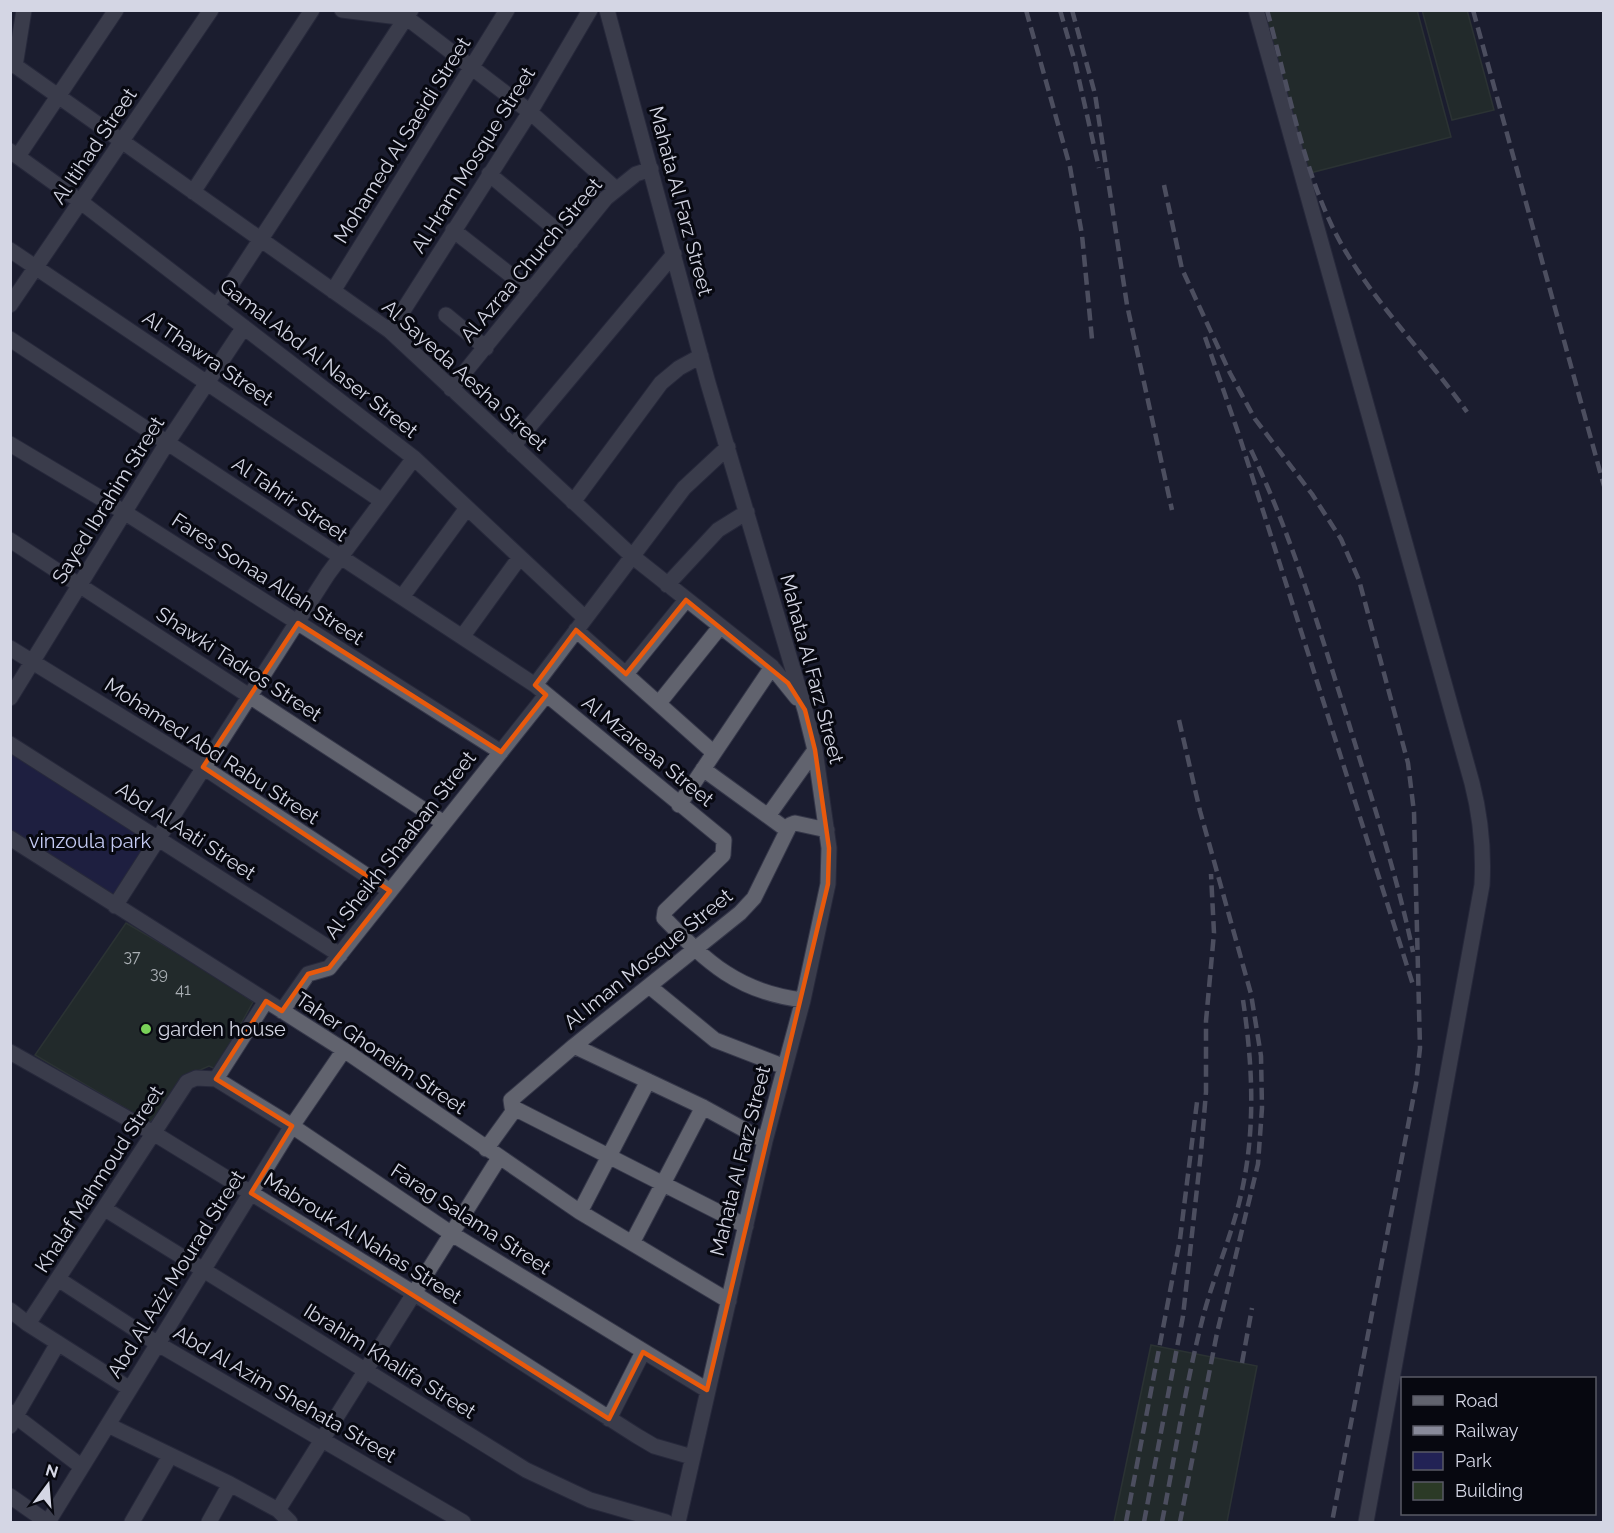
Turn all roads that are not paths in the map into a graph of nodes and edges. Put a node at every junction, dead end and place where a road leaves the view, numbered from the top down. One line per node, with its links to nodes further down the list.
1 (24, 10): 11 (street)
2 (116, 10): 13 (street)
3 (211, 10): 15 (street, Al Itihad Street)
4 (312, 10): 20 (street)
5 (342, 10): 10 (street)
6 (507, 10): 12 (street, Mohamed Al Saeidi Street)
7 (590, 10): 14 (street, Al Hram Mosque Street)
8 (607, 10): 17 (street, Mahata Al Farz Street)
9 (1256, 10): 141 (street)
10 (409, 14): 12 (street); 23 (street)
11 (13, 64): 13 (street, Al Sayeda Aesha Street)
12 (471, 67): 14 (street); 28 (street, Mohamed Al Saeidi Street)
13 (58, 96): 15 (street, Al Sayeda Aesha Street); 16 (street)
14 (530, 112): 18 (street, Al Hram Mosque Street); 19 (street)
15 (123, 142): 20 (street, Al Sayeda Aesha Street); 21 (street, Al Itihad Street)
16 (14, 154): 21 (street, Gamal Abd Al Naser Street)
17 (651, 169): 19 (street, Al Azraa Church Street); 26 (street, Mahata Al Farz Street)
18 (489, 174): 22 (street, Al Hram Mosque Street); 24 (street)
19 (616, 189): 24 (street, Al Azraa Church Street)
20 (193, 192): 23 (street, Al Sayeda Aesha Street)
21 (81, 202): 27 (street, Al Itihad Street); 31 (street, Gamal Abd Al Naser Street)
22 (453, 230): 29 (street); 34 (street, Al Hram Mosque Street)
23 (261, 240): 28 (street, Al Sayeda Aesha Street); 31 (street)
24 (571, 242): 29 (street, Al Azraa Church Street)
25 (10, 250): 27 (street, Al Thawra Street)
26 (674, 254): 37 (street, Mahata Al Farz Street); 42 (street)
27 (36, 267): 30 (street, Al Itihad Street); 38 (street, Al Thawra Street)
28 (333, 291): 34 (street, Al Sayeda Aesha Street)
29 (531, 291): 36 (street, Al Azraa Church Street)
30 (10, 304)
31 (217, 306): 33 (street, Gamal Abd Al Naser Street)
32 (446, 315): 36 (street)
33 (244, 327): 38 (street, Sayed Ibrahim Street); 44 (street, Gamal Abd Al Naser Street)
34 (390, 331): 39 (street, Al Sayeda Aesha Street)
35 (10, 339): 40 (street, Al Tahrir Street)
36 (486, 348): 39 (street, Al Azraa Church Street)
37 (701, 357): 43 (street, Mahata Al Farz Street); 46 (street)
38 (207, 383): 40 (street, Sayed Ibrahim Street); 45 (street, Al Thawra Street)
39 (451, 389): 42 (street, Al Sayeda Aesha Street)
40 (167, 443): 48 (street, Sayed Ibrahim Street); 53 (street, Al Tahrir Street)
41 (10, 444): 48 (street, Fares Sonaa Allah Street)
42 (513, 446): 46 (street, Al Sayeda Aesha Street)
43 (728, 447): 49 (street, Mahata Al Farz Street); 51 (street, Al Sheikh Shaaban Street)
44 (414, 458): 45 (street); 47 (street, Gamal Abd Al Naser Street)
45 (382, 501): 53 (street)
46 (573, 502): 51 (street, Al Sayeda Aesha Street)
47 (467, 508): 52 (street, Gamal Abd Al Naser Street); 56 (street)
48 (124, 512): 54 (street, Sayed Ibrahim Street); 58 (street, Fares Sonaa Allah Street)
49 (747, 512): 55 (street); 70 (street, Mahata Al Farz Street)
50 (10, 540): 54 (street, Shawki Tadros Street)
51 (632, 556): 55 (street, Al Sayeda Aesha Street); 59 (street, Al Sheikh Shaaban Street)
52 (520, 557): 59 (street, Gamal Abd Al Naser Street); 61 (street)
53 (340, 558): 56 (street, Al Tahrir Street); 58 (street)
54 (79, 585): 63 (street, Sayed Ibrahim Street); 67 (street, Shawki Tadros Street)
55 (667, 585): 57 (street, Al Sayeda Aesha Street)
56 (402, 597): 61 (street, Al Tahrir Street)
57 (686, 600): 60 (street, Al Sayeda Aesha Street); 65 (street)
58 (298, 623): 67 (street); 73 (street, Fares Sonaa Allah Street)
59 (581, 624): 65 (street, Gamal Abd Al Naser Street); 66 (street, Al Sheikh Shaaban Street)
60 (720, 627): 64 (street, Al Sayeda Aesha Street); 69 (street)
61 (462, 637): 66 (street, Al Tahrir Street)
62 (10, 648): 63 (street, Mohamed Abd Rabu Street)
63 (32, 662): 68 (street, Sayed Ibrahim Street); 75 (street, Mohamed Abd Rabu Street)
64 (772, 668): 70 (street, Al Sayeda Aesha Street); 74 (street)
65 (626, 674): 69 (street, Gamal Abd Al Naser Street)
66 (540, 690): 73 (street, Al Sheikh Shaaban Street); 77 (street, Al Mzareaa Street)
67 (250, 697): 75 (street); 79 (street, Shawki Tadros Street)
68 (10, 698)
69 (659, 703): 74 (street, Gamal Abd Al Naser Street)
70 (805, 710): 72 (street, Mahata Al Farz Street)
71 (10, 744): 82 (street, Abd Al Aati Street)
72 (815, 750): 78 (street); 81 (street, Mahata Al Farz Street)
73 (501, 752): 79 (street, Al Sheikh Shaaban Street)
74 (714, 753): 76 (street)
75 (203, 767): 82 (street); 84 (street, Mohamed Abd Rabu Street)
76 (703, 770): 77 (street); 78 (street)
77 (679, 804): 86 (street, Al Mzareaa Street)
78 (768, 816): 80 (street)
79 (444, 823): 84 (street, Al Sheikh Shaaban Street)
80 (787, 830): 81 (street); 86 (street, Al Iman Mosque Street)
81 (826, 830): 89 (street, Mahata Al Farz Street)
82 (157, 837): 85 (street); 87 (street, Abd Al Aati Street)
83 (10, 838): 85 (street, Taher Ghoneim Street)
84 (390, 891): 87 (street, Al Sheikh Shaaban Street)
85 (115, 906): 90 (street, Taher Ghoneim Street)
86 (695, 950): 88 (street, Al Iman Mosque Street); 89 (street)
87 (340, 954): 91 (street, Al Sheikh Shaaban Street)
88 (649, 986): 92 (street, Al Iman Mosque Street); 95 (street)
89 (803, 1000): 95 (street, Mahata Al Farz Street)
90 (266, 1001): 91 (street, Taher Ghoneim Street); 96 (street)
91 (282, 1011): 93 (street, Taher Ghoneim Street)
92 (574, 1046): 97 (street); 99 (street, Al Iman Mosque Street)
93 (344, 1050): 100 (street, Abd Al Aziz Mourad Street); 103 (street, Taher Ghoneim Street)
94 (10, 1052): 101 (street, Mabrouk Al Nahas Street)
95 (784, 1067): 102 (street, Mahata Al Farz Street)
96 (216, 1079): 100 (street, Farag Salama Street); 101 (street, Khalaf Mahmoud Street)
97 (648, 1082): 98 (street); 104 (street)
98 (703, 1107): 102 (street); 105 (street)
99 (514, 1108): 103 (street); 104 (street)
100 (292, 1126): 106 (street, Abd Al Aziz Mourad Street); 110 (street, Farag Salama Street)
101 (155, 1134): 106 (street, Mabrouk Al Nahas Street); 107 (street, Khalaf Mahmoud Street)
102 (765, 1141): 109 (street, Mahata Al Farz Street)
103 (493, 1154): 108 (street, Taher Ghoneim Street); 110 (street)
104 (610, 1158): 105 (street); 108 (street)
105 (664, 1185): 109 (street); 111 (street)
106 (251, 1193): 112 (street, Abd Al Aziz Mourad Street); 114 (street, Mabrouk Al Nahas Street)
107 (105, 1209): 112 (street, Ibrahim Khalifa Street); 113 (street, Khalaf Mahmoud Street)
108 (580, 1212): 111 (street, Taher Ghoneim Street)
109 (746, 1226): 115 (street, Mahata Al Farz Street)
110 (452, 1234): 114 (street); 120 (street, Farag Salama Street)
111 (632, 1243): 115 (street, Taher Ghoneim Street)
112 (203, 1270): 119 (street, Abd Al Aziz Mourad Street); 121 (street, Ibrahim Khalifa Street)
113 (58, 1279): 117 (street, Khalaf Mahmoud Street); 119 (street, Abd Al Azim Shehata Street)
114 (415, 1294): 121 (street); 125 (street, Mabrouk Al Nahas Street)
115 (729, 1301): 123 (street, Mahata Al Farz Street)
116 (10, 1310): 117 (street)
117 (28, 1324): 118 (street)
118 (58, 1343): 122 (street); 124 (street)
119 (158, 1344): 122 (street, Abd Al Aziz Mourad Street); 127 (street, Abd Al Azim Shehata Street)
120 (643, 1352): 123 (street, Farag Salama Street); 125 (street)
121 (366, 1371): 127 (street); 139 (street, Ibrahim Khalifa Street)
122 (130, 1389): 126 (street, Abd Al Aziz Mourad Street)
123 (707, 1390): 129 (street, Mahata Al Farz Street)
124 (12, 1418): 130 (street)
125 (609, 1419): 129 (street, Mabrouk Al Nahas Street)
126 (108, 1425): 128 (street); 130 (street, Abd Al Aziz Mourad Street)
127 (323, 1440): 133 (street); 138 (street, Abd Al Azim Shehata Street)
128 (170, 1456): 131 (street); 135 (street)
129 (692, 1458): 140 (street, Mahata Al Farz Street)
130 (82, 1467): 134 (street, Abd Al Aziz Mourad Street)
131 (230, 1484): 133 (street); 136 (street)
132 (10, 1496): 134 (street)
133 (278, 1510): 137 (street)
134 (48, 1522)
135 (132, 1522)
136 (209, 1522)
137 (290, 1522)
138 (463, 1522)
139 (666, 1522)
140 (678, 1522)
141 (1366, 1522)

